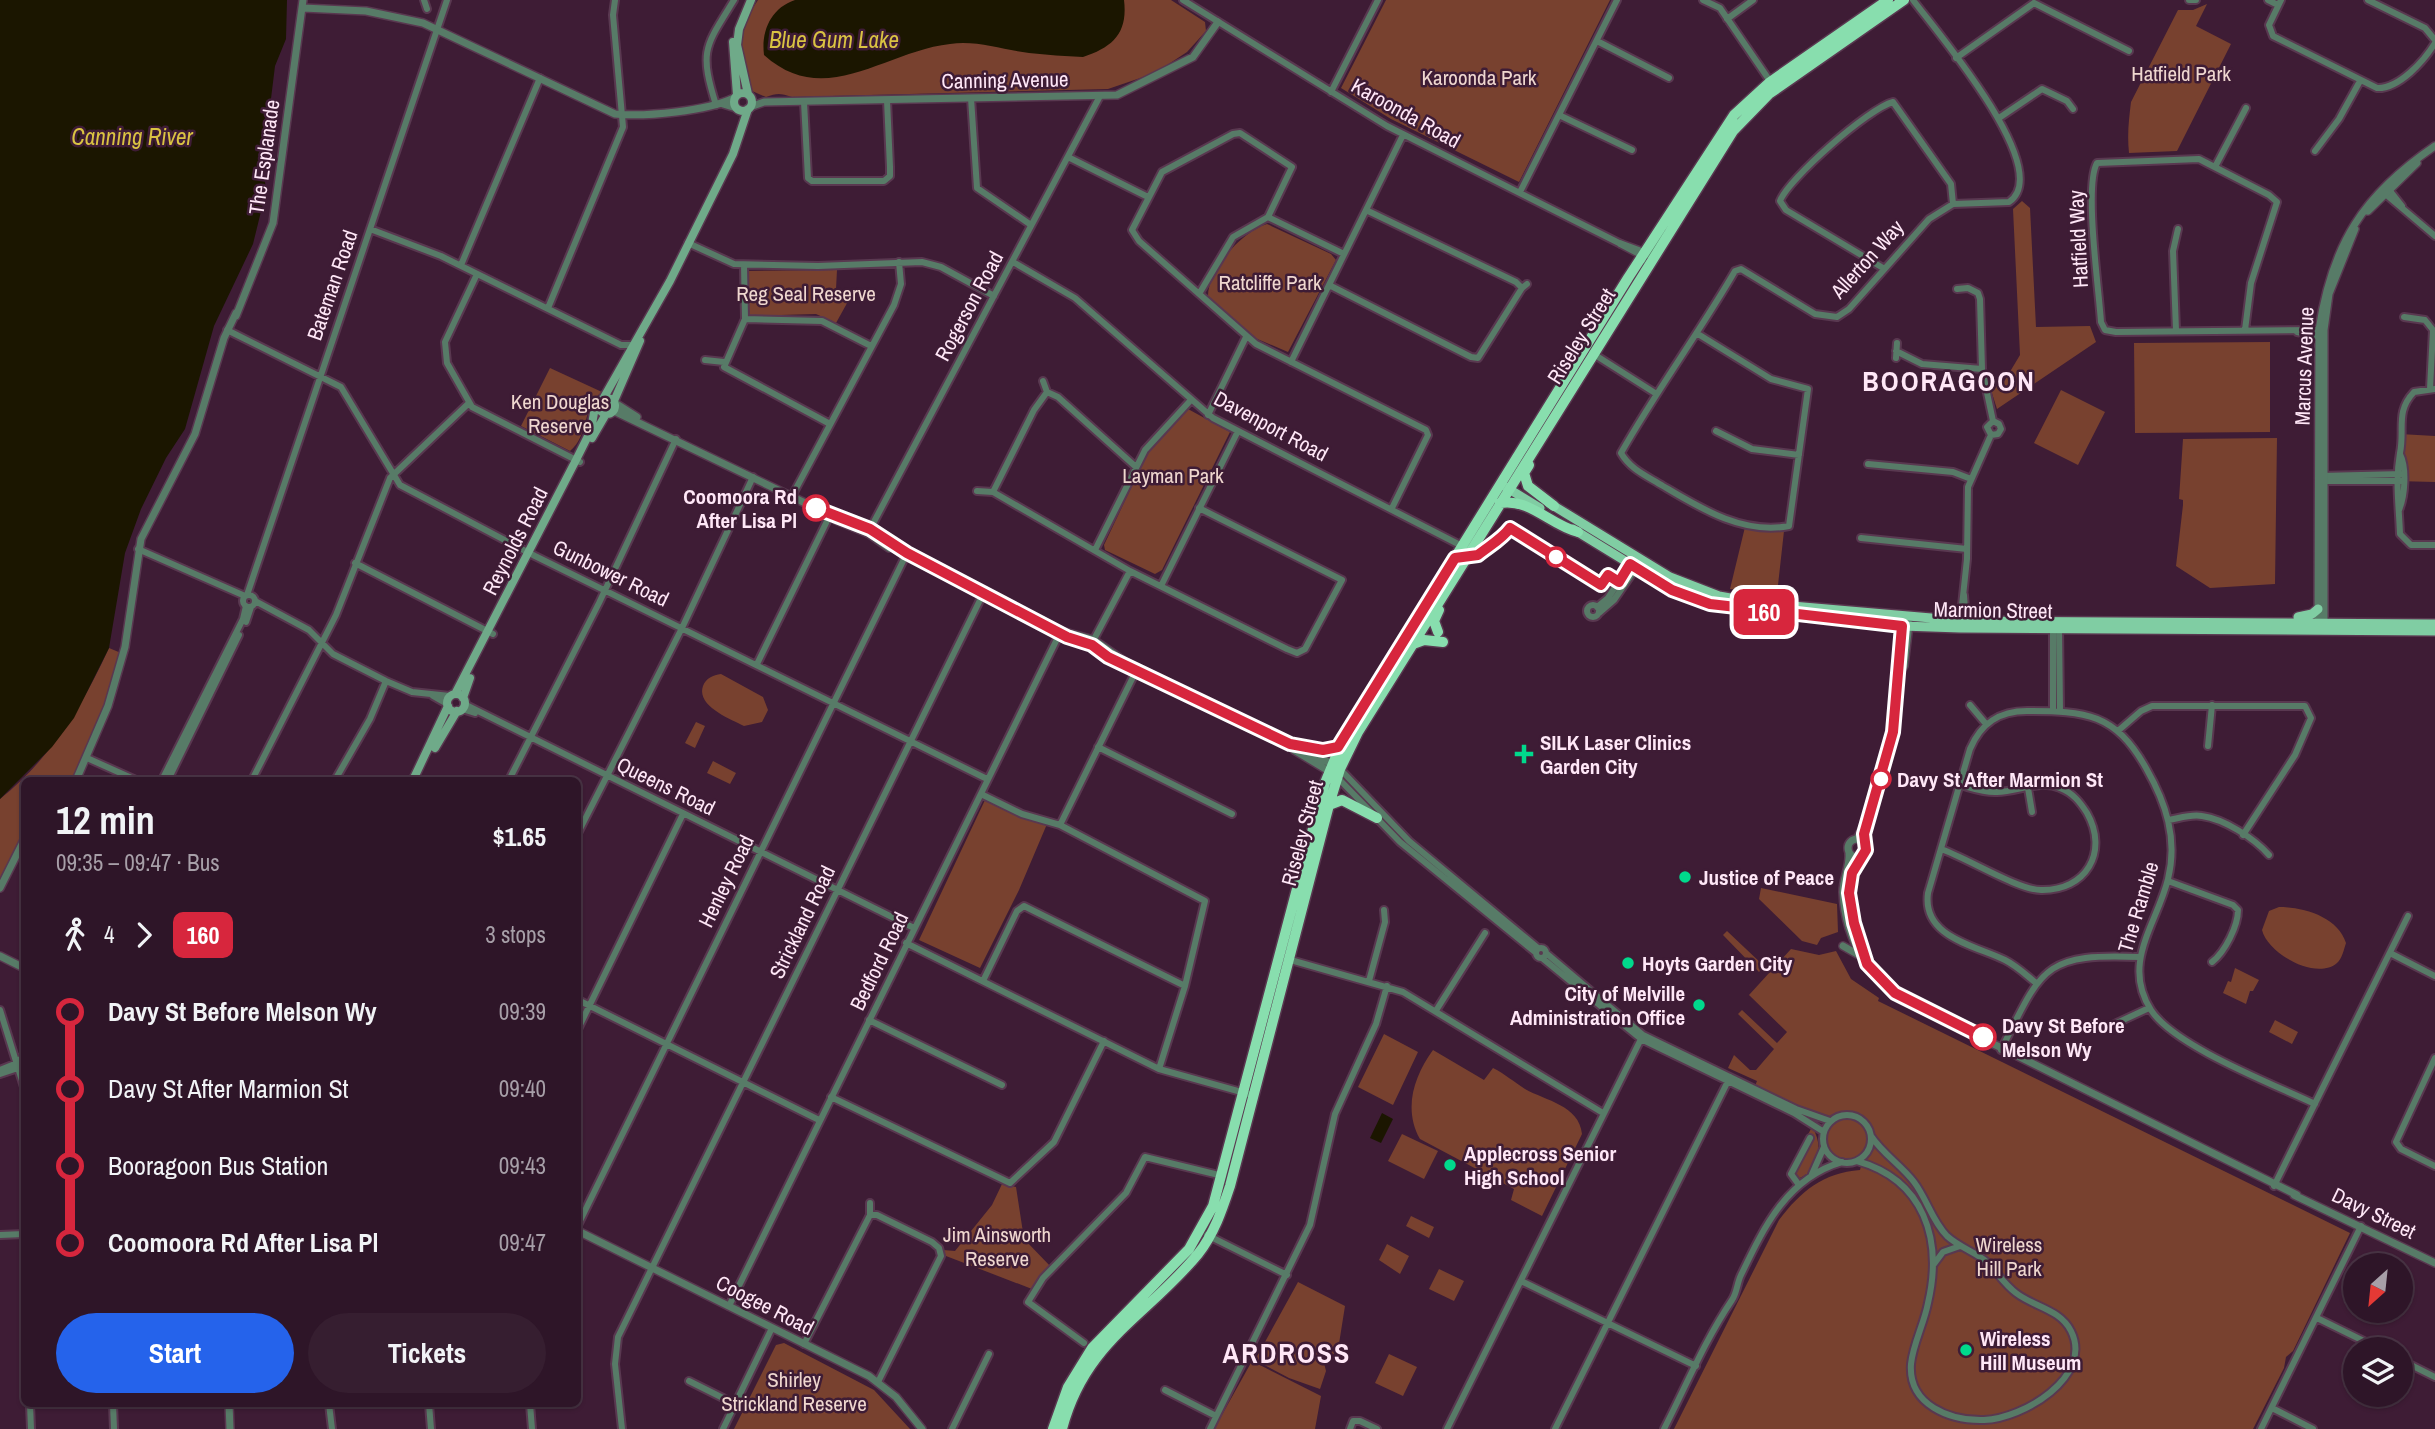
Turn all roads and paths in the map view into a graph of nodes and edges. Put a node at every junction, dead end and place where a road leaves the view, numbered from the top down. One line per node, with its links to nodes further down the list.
1 (424, 0): 22 (street)
2 (447, 0): 25 (street, Bateman Road)
3 (615, 0): 47 (street)
4 (734, 0): 42 (street)
5 (745, 0): 36 (main road)
6 (751, 0): 35 (main road)
7 (1183, 0): 24 (street, Karoonda Road)
8 (1378, 0): 34 (street)
9 (1617, 0): 26 (street)
10 (1703, 0): 23 (street)
11 (1753, 0): 23 (street)
12 (1888, 0): 33 (highway, Riseley Street)
13 (1905, 0): 33 (highway, Riseley Street)
14 (1913, 0): 29 (street)
15 (2189, 0): 16 (street)
16 (2196, 0)
17 (2268, 0): 20 (street)
18 (2368, 0): 27 (street)
19 (2035, 2): 28 (street); 29 (street)
20 (2280, 3): 32 (street)
21 (303, 4): 25 (street, Canning Avenue); 89 (street, The Esplanade)
22 (428, 9)
23 (1727, 19): 33 (street)
24 (1218, 22): 34 (street, Karoonda Road); 37 (street, Canning Avenue)
25 (437, 28): 30 (street, Canning Avenue); 64 (street, Bateman Road)
26 (1597, 41): 31 (street); 48 (street)
27 (2435, 42): 32 (street)
28 (2129, 51)
29 (1956, 58): 49 (street)
30 (540, 78): 47 (street, Canning Avenue); 74 (street)
31 (1669, 78)
32 (2360, 81): 54 (street)
33 (1773, 86): 66 (highway, Riseley Street); 71 (highway, Riseley Street)
34 (1331, 92): 51 (street, Karoonda Road)
35 (749, 95): 36 (main road, Canning Avenue); 40 (street, Canning Avenue); 44 (main road)
36 (736, 96): 42 (street, Canning Avenue); 43 (main road)
37 (1100, 96): 38 (street, Canning Avenue); 55 (street, Rogerson Road)
38 (971, 98): 39 (street, Canning Avenue); 63 (street)
39 (887, 100): 41 (street, Canning Avenue); 41 (street)
40 (764, 102): 41 (street, Canning Avenue); 44 (street, Canning Avenue)
41 (804, 102)
42 (719, 104): 43 (street, Canning Avenue); 47 (street, Canning Avenue)
43 (737, 108): 44 (main road, Canning Avenue); 50 (main road)
44 (749, 108): 50 (main road, Reynolds Road)
45 (2246, 108): 56 (street)
46 (2073, 109): 49 (street)
47 (622, 115): 83 (street)
48 (1559, 115): 53 (street); 58 (street)
49 (2000, 118): 60 (street)
50 (742, 124): 68 (main road, Reynolds Road)
51 (1403, 135): 58 (street, Karoonda Road); 61 (street)
52 (2435, 149): 57 (street, Marcus Avenue)
53 (1632, 150)
54 (2315, 151)
55 (1068, 157): 59 (street); 63 (street, Rogerson Road)
56 (2216, 165): 87 (street, Hatfield Way); 88 (street, Hatfield Way)
57 (2384, 189): 67 (street); 90 (street, Marcus Avenue)
58 (1520, 192): 69 (street, Karoonda Road)
59 (1147, 197): 62 (street); 81 (street)
60 (1953, 204): 76 (street, Allerton Way); 76 (street)
61 (1366, 210): 70 (street); 79 (street)
62 (1268, 217): 70 (street); 81 (street)
63 (1031, 225): 73 (street, Rogerson Road)
64 (370, 229): 74 (street); 103 (street, Bateman Road)
65 (2178, 229): 87 (street)
66 (1667, 234): 71 (street); 77 (highway, Riseley Street)
67 (2435, 236)
68 (688, 243): 75 (street); 86 (main road, Reynolds Road)
69 (1620, 244): 71 (street, Karoonda Road)
70 (1344, 254): 79 (street)
71 (1642, 256): 77 (street); 97 (highway, Riseley Street)
72 (899, 261): 75 (street); 82 (street); 96 (street)
73 (1013, 262): 82 (street, Rogerson Road); 109 (street, Davenport Road)
74 (461, 265): 78 (street)
75 (744, 265): 85 (street)
76 (1883, 268): 91 (street, Allerton Way)
77 (1643, 273): 97 (highway, Riseley Street)
78 (477, 274): 83 (street); 110 (street)
79 (1329, 285): 101 (street)
80 (1957, 289): 102 (street)
81 (1199, 294): 92 (street)
82 (994, 296): 138 (street, Rogerson Road)
83 (548, 308): 94 (street)
84 (2404, 317): 105 (street)
85 (745, 318): 96 (street); 100 (street)
86 (649, 319): 95 (main road, Reynolds Road); 111 (main road, Reynolds Road)
87 (2176, 330): 88 (street, Hatfield Way)
88 (2245, 330): 90 (street, Hatfield Way)
89 (229, 331): 103 (street, Gunbower Road); 144 (street, The Esplanade)
90 (2321, 333): 128 (street, Marcus Avenue)
91 (1698, 334): 107 (street, Allerton Way); 120 (street)
92 (1247, 337): 101 (street); 112 (street)
93 (1897, 343): 102 (street)
94 (621, 345): 95 (street); 98 (street)
95 (633, 345): 98 (main road, Reynolds Road)
96 (871, 346): 114 (street)
97 (1589, 351): 107 (street); 116 (highway, Riseley Street); 129 (highway, Riseley Street)
98 (626, 355): 108 (main road, Reynolds Road)
99 (705, 360): 100 (street)
100 (724, 362): 114 (street)
101 (1291, 362): 136 (street)
102 (1982, 369): 113 (street)
103 (320, 375): 124 (street, Gunbower Road); 155 (street, Bateman Road)
104 (1042, 381): 106 (street)
105 (2433, 389): 126 (street)
106 (1047, 392): 123 (street); 131 (street)
107 (1655, 393): 120 (street, Allerton Way)
108 (602, 400): 111 (main road); 111 (main road); 121 (main road, Reynolds Road)
109 (1190, 401): 112 (street, Davenport Road); 123 (street)
110 (470, 402): 121 (street); 124 (street)
111 (612, 407): 119 (street); 121 (main road, Reynolds Road)
112 (1208, 415): 115 (street, Davenport Road)
113 (1993, 421): 118 (street); 118 (street)
114 (830, 424): 132 (street)
115 (1238, 431): 135 (street); 136 (street, Davenport Road)
116 (1545, 431): 129 (highway, Riseley Street); 134 (highway)
117 (1716, 431): 120 (street)
118 (1991, 435): 127 (street)
119 (676, 439): 125 (street); 152 (street)
120 (1799, 456)
121 (578, 461): 146 (main road, Reynolds Road)
122 (1868, 464): 127 (street)
123 (1136, 467): 145 (street)
124 (393, 475): 146 (street, Gunbower Road); 149 (street)
125 (753, 477): 132 (street); 164 (street)
126 (2400, 477): 128 (street); 141 (street)
127 (1971, 479): 143 (street)
128 (2321, 479): 156 (street, Marcus Avenue); 163 (street, Marcus Avenue)
129 (1508, 483): 133 (highway, Riseley Street); 134 (main road, Marmion Street); 139 (main road, Marmion Street); 142 (highway, Riseley Street)
130 (977, 491): 131 (street)
131 (993, 492): 145 (street)
132 (792, 496): 137 (street)
133 (1500, 503): 139 (highway); 154 (highway, Riseley Street)
134 (1555, 506): 148 (main road, Marmion Street)
135 (1199, 508): 151 (street); 151 (street)
136 (1392, 508): 142 (street, Davenport Road)
137 (830, 515): 138 (street); 171 (street)
138 (869, 531): 147 (street)
139 (1578, 532): 148 (main road, Marmion Street)
140 (1861, 538): 143 (street)
141 (2435, 545)
142 (1462, 546): 186 (highway, Riseley Street)
143 (1967, 549): 161 (street)
144 (140, 550): 155 (street, Queens Road); 187 (street, The Esplanade)
145 (1095, 550): 150 (street)
146 (531, 553): 152 (street, Gunbower Road); 167 (main road, Reynolds Road)
147 (907, 553): 153 (street); 174 (street, Henley Road)
148 (1636, 562): 157 (street); 158 (main road, Marmion Street)
149 (355, 564): 167 (street); 169 (street)
150 (1130, 571): 151 (street); 168 (street)
151 (1161, 586)
152 (604, 590): 164 (street, Gunbower Road); 181 (street)
153 (984, 592): 165 (street); 182 (street, Strickland Road)
154 (1442, 597): 170 (highway, Riseley Street); 170 (highway)
155 (249, 601): 169 (street, Queens Road); 192 (street, Bateman Road); 193 (street, Bateman Road)
156 (2318, 608): 159 (main road); 163 (street, Marcus Avenue)
157 (1598, 610)
158 (1906, 622): 161 (main road, Marmion Street); 211 (street)
159 (2262, 622): 162 (main road, Marmion Street); 163 (main road, Marmion Street)
160 (2435, 624): 163 (main road, Marmion Street)
161 (1963, 625): 162 (main road, Marmion Street)
162 (2056, 625): 163 (main road, Marmion Street); 178 (street)
163 (2321, 626): 166 (main road, Marmion Street)
164 (682, 628): 171 (street, Gunbower Road); 189 (street)
165 (1061, 631): 168 (street); 198 (street, Bedford Road)
166 (2435, 631)
167 (491, 633): 175 (main road, Reynolds Road)
168 (1093, 642): 172 (street)
169 (321, 644): 173 (street, Queens Road); 194 (street)
170 (1412, 645): 188 (highway, Riseley Street)
171 (757, 664): 174 (street, Gunbower Road)
172 (1137, 668): 183 (street); 185 (street)
173 (386, 681): 175 (street, Queens Road); 195 (street)
174 (834, 702): 182 (street, Gunbower Road); 214 (street, Henley Road)
175 (456, 703): 181 (street, Queens Road); 196 (main road, Reynolds Road)
176 (1970, 705): 179 (street)
177 (2212, 705): 180 (street); 184 (street); 210 (street)
178 (2057, 711): 179 (street, The Ramble); 180 (street, The Ramble)
179 (1986, 724): 199 (street)
180 (2119, 730): 207 (street, The Ramble)
181 (530, 739): 189 (street, Queens Road); 197 (street)
182 (910, 741): 198 (street, Gunbower Road); 220 (street, Strickland Road)
183 (1295, 745): 186 (highway); 188 (street)
184 (2208, 746)
185 (1098, 747): 205 (street); 208 (street)
186 (1338, 747): 188 (highway, Riseley Street)
187 (89, 759): 190 (street, The Esplanade); 191 (street)
188 (1335, 770): 202 (highway, Riseley Street); 206 (street); 227 (street); 263 (highway, Riseley Street)
189 (606, 776): 204 (street, Queens Road); 209 (street)
190 (77, 777)
191 (128, 777)
192 (164, 777)
193 (169, 777)
194 (254, 777)
195 (337, 777)
196 (416, 777)
197 (511, 777)
198 (987, 779): 201 (street, Bedford Road)
199 (1960, 785): 200 (street); 213 (street)
200 (2028, 788): 203 (street); 213 (street)
201 (981, 794): 208 (street); 223 (street, Bedford Road)
202 (1329, 805): 206 (highway); 232 (highway, Riseley Street)
203 (2032, 812)
204 (683, 814): 214 (street, Queens Road); 243 (street)
205 (1232, 814)
206 (1377, 818): 227 (street)
207 (2169, 820): 210 (street); 218 (street, The Ramble)
208 (1060, 825): 240 (street)
209 (581, 827)
210 (2244, 835): 216 (street)
211 (1860, 840): 215 (street, Davy Street); 217 (street, Davy Street)
212 (21, 847): 219 (street)
213 (1941, 849): 239 (street)
214 (759, 852): 220 (street, Queens Road); 253 (street, Henley Road)
215 (1849, 854): 217 (street); 230 (street, Davy Street)
216 (2269, 855)
217 (1860, 857): 234 (street, Davy Street)
218 (2168, 881): 231 (street, The Ramble); 233 (street)
219 (0, 888)
220 (837, 891): 223 (street, Queens Road); 261 (street, Strickland Road)
221 (1384, 910): 238 (street)
222 (2408, 916): 228 (street)
223 (914, 928): 225 (street, Bedford Road)
224 (1485, 933): 245 (street)
225 (906, 943): 237 (street); 247 (street, Bedford Road)
226 (1843, 946): 230 (street)
227 (1537, 950): 250 (street)
228 (2390, 953): 236 (street); 265 (street)
229 (0, 957): 235 (street)
230 (1860, 957): 234 (street, Davy Street)
231 (2140, 957): 239 (street); 244 (street, The Ramble)
232 (1287, 959): 238 (street); 263 (highway, Riseley Street)
233 (2212, 962)
234 (1867, 964): 254 (street, Davy Street)
235 (21, 967)
236 (2435, 976)
237 (982, 981): 240 (street); 251 (street)
238 (1369, 981): 241 (street)
239 (2036, 983): 254 (street)
240 (1185, 986): 258 (street)
241 (1387, 986): 245 (street); 292 (street)
242 (581, 1002): 243 (street)
243 (589, 1006): 248 (street); 253 (street)
244 (2150, 1008): 249 (street); 265 (street, The Ramble)
245 (1437, 1009): 266 (street)
246 (0, 1010): 252 (street)
247 (869, 1020): 262 (street); 264 (street, Bedford Road)
248 (581, 1023)
249 (2106, 1028)
250 (1642, 1037): 260 (street); 266 (street)
251 (1104, 1041): 258 (street); 264 (street)
252 (9, 1043): 255 (street); 257 (street)
253 (666, 1044): 261 (street); 282 (street, Henley Road)
254 (2002, 1048): 278 (street, Davy Street)
255 (21, 1054)
256 (2435, 1058): 275 (street)
257 (20, 1064): 259 (street)
258 (1159, 1069): 263 (street)
259 (0, 1072)
260 (1729, 1079): 268 (street); 269 (street); 296 (street)
261 (742, 1081): 267 (street); 291 (street, Strickland Road)
262 (1002, 1085)
263 (1247, 1094): 277 (highway, Riseley Street)
264 (831, 1097): 267 (street, Bedford Road)
265 (2315, 1104): 278 (street)
266 (1603, 1113): 293 (street)
267 (819, 1120): 294 (street, Bedford Road)
268 (1830, 1121): 269 (street); 270 (street)
269 (1824, 1132): 272 (street)
270 (1871, 1136): 273 (street); 288 (street)
271 (1810, 1138): 279 (street)
272 (1824, 1147): 274 (street); 276 (street)
273 (1857, 1161): 274 (street); 290 (street)
274 (1842, 1162): 276 (street)
275 (2435, 1166)
276 (1812, 1174): 279 (street)
277 (1226, 1178): 286 (highway, Riseley Street); 300 (street)
278 (2275, 1184): 283 (street, Davy Street)
279 (1799, 1185): 302 (street)
280 (870, 1203): 281 (street)
281 (870, 1214): 299 (street); 306 (street)
282 (581, 1219)
283 (2361, 1226): 289 (street, Davy Street); 295 (street)
284 (581, 1232): 291 (street, Coogee Road)
285 (21, 1234): 287 (street)
286 (1205, 1234): 292 (street); 300 (highway, Riseley Street); 300 (highway, Riseley Street)
287 (0, 1235)
288 (1960, 1246): 290 (street); 290 (street)
289 (2435, 1263)
290 (1934, 1264)
291 (651, 1267): 294 (street, Coogee Road); 323 (street, Strickland Road)
292 (1287, 1275): 316 (street)
293 (1521, 1281): 296 (street); 332 (street)
294 (729, 1306): 297 (street, Coogee Road)
295 (2317, 1318): 298 (street); 315 (street)
296 (1608, 1324): 302 (street); 333 (street)
297 (772, 1328): 299 (street, Coogee Road); 308 (street)
298 (2356, 1337)
299 (804, 1344): 306 (street, Coogee Road)
300 (1092, 1347): 327 (highway, Riseley Street); 328 (highway, Riseley Street)
301 (989, 1354): 326 (street)
302 (1696, 1366): 334 (street)
303 (2413, 1366): 304 (street)
304 (2435, 1377)
305 (689, 1381): 308 (street)
306 (878, 1382): 325 (street, Coogee Road)
307 (1165, 1390): 316 (street)
308 (735, 1404): 324 (street)
309 (30, 1407): 317 (street)
310 (113, 1407): 318 (street)
311 (229, 1407): 319 (street)
312 (329, 1407): 320 (street)
313 (429, 1407): 321 (street)
314 (530, 1407): 322 (street)
315 (2272, 1408): 335 (street); 336 (street)
316 (1216, 1416): 329 (street)
317 (31, 1429)
318 (114, 1429)
319 (230, 1429)
320 (332, 1429)
321 (431, 1429)
322 (532, 1429)
323 (622, 1429)
324 (723, 1429)
325 (922, 1429)
326 (952, 1429)
327 (1053, 1429)
328 (1062, 1429)
329 (1210, 1429)
330 (1350, 1429): 331 (street)
331 (1377, 1429)
332 (1447, 1429)
333 (1555, 1429)
334 (1664, 1429)
335 (2261, 1429)
336 (2313, 1429)

